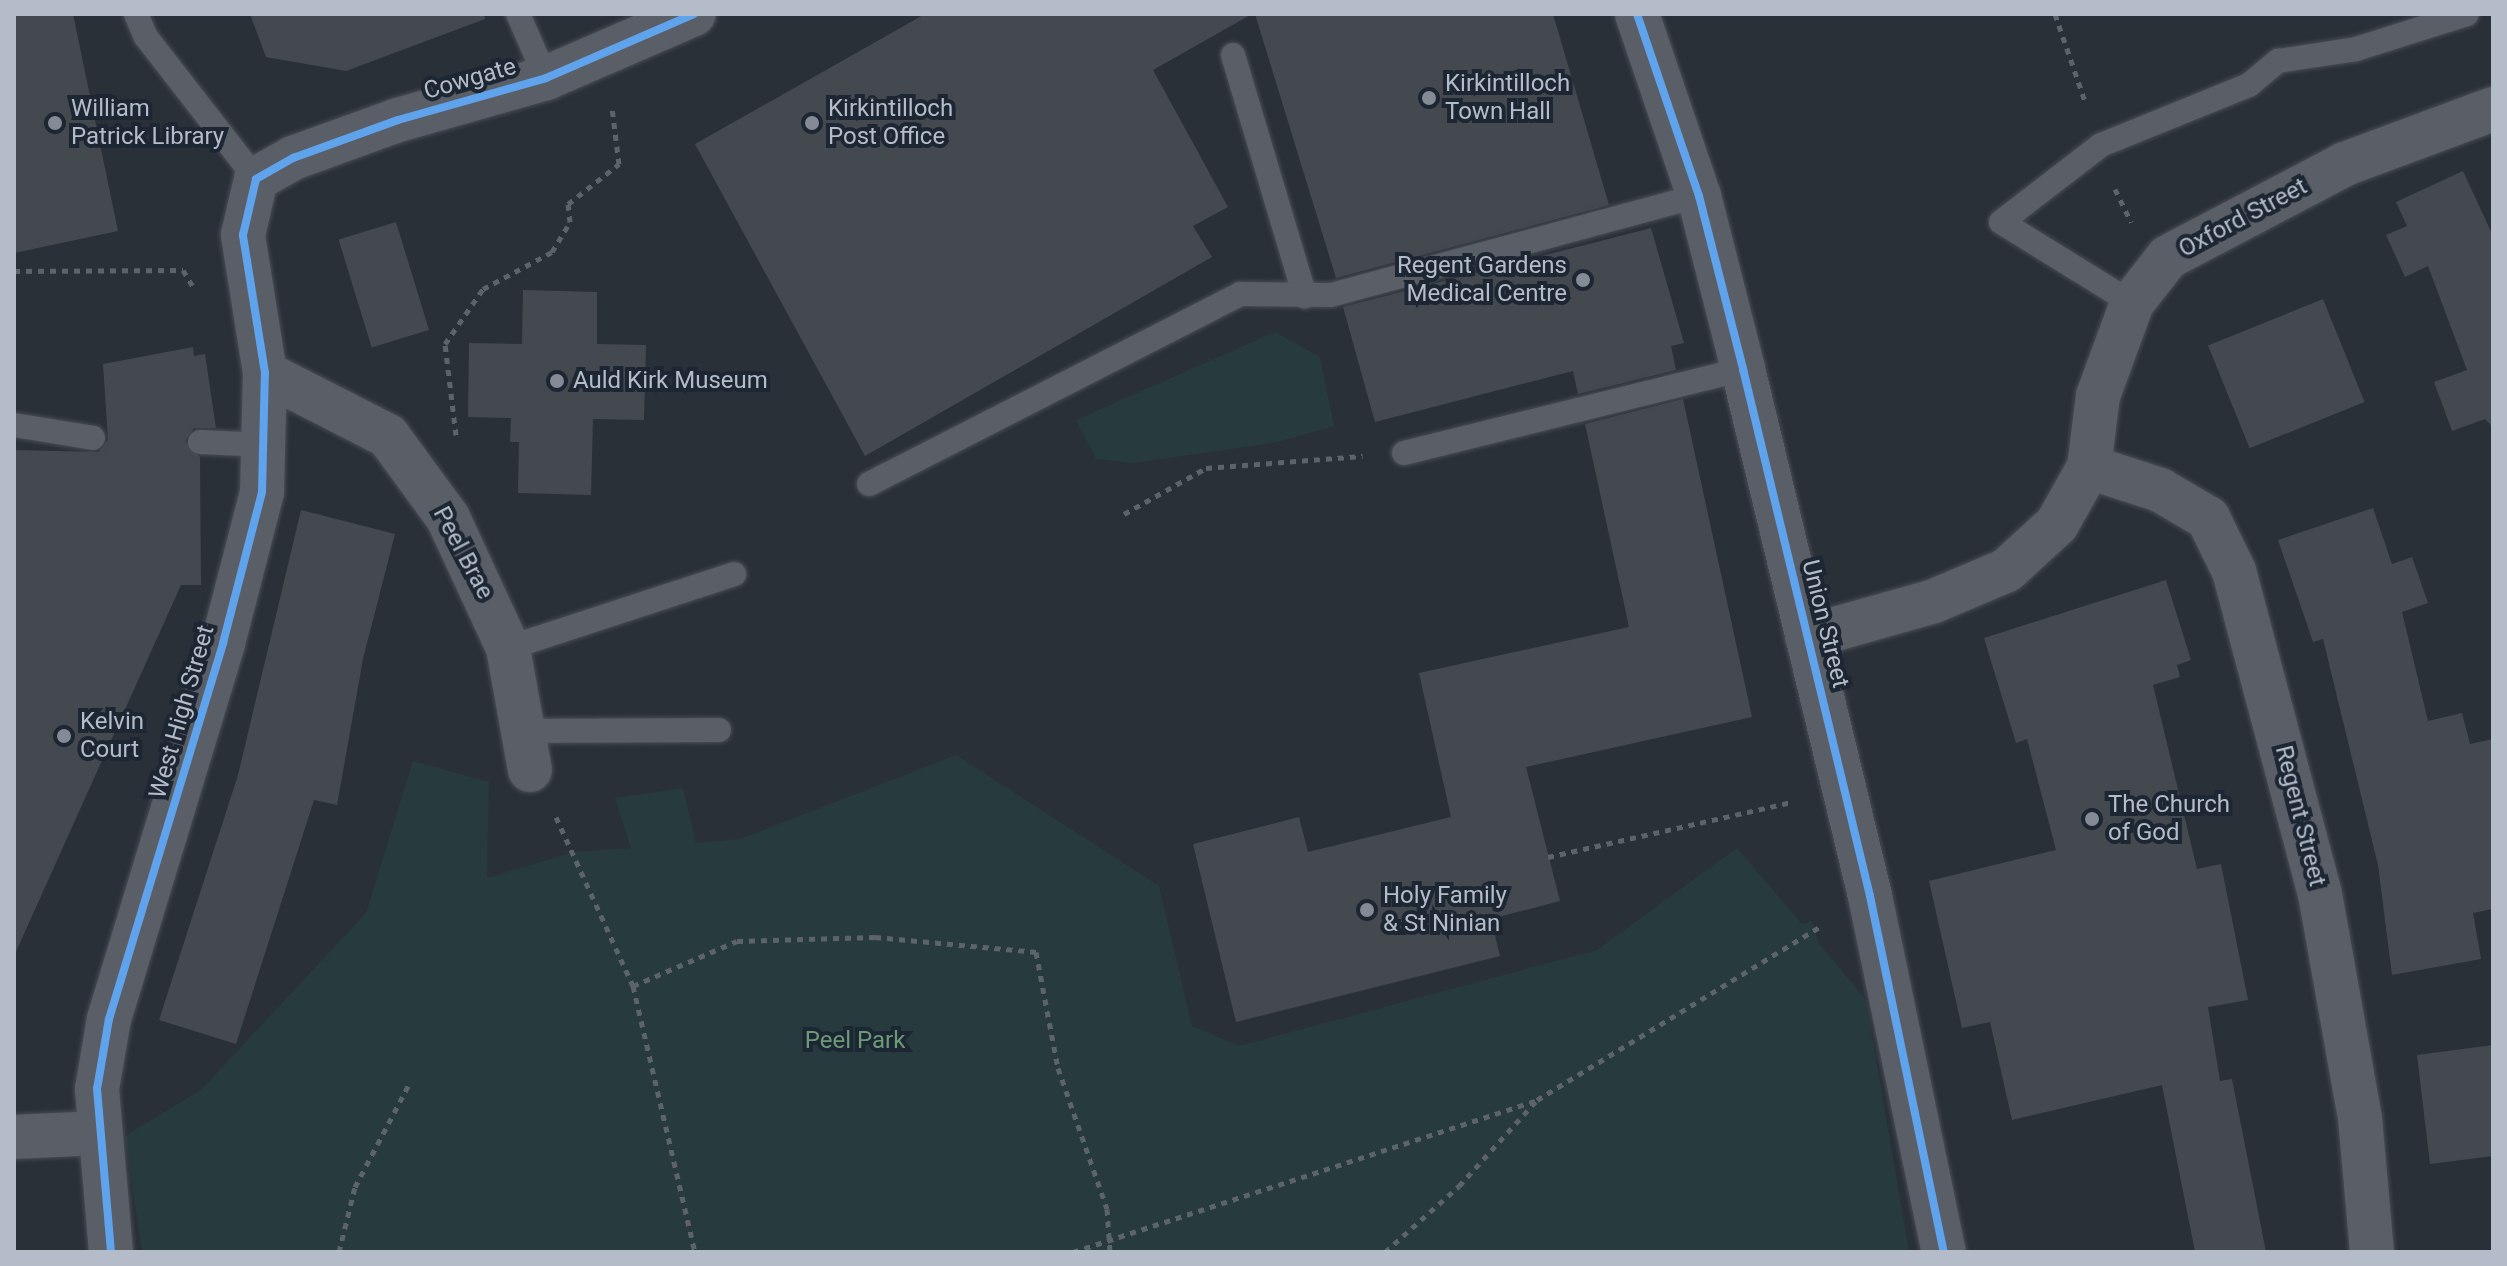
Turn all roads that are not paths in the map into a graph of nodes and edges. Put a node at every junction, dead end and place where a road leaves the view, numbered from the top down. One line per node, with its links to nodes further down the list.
1 (136, 14): 9 (lane)
2 (518, 14): 7 (lane)
3 (694, 14): 7 (street, Cowgate)
4 (1637, 14): 10 (street, Union Street)
5 (2467, 14): 12 (lane)
6 (1233, 55): 11 (lane)
7 (546, 78): 9 (street, Cowgate)
8 (2492, 111): 12 (street, Oxford Street)
9 (256, 179): 14 (street, West High Street)
10 (1699, 196): 11 (lane); 13 (street, Union Street)
11 (1305, 296): 21 (lane)
12 (2132, 303): 20 (street, Oxford Street)
13 (1743, 369): 19 (lane); 23 (street, Union Street)
14 (265, 373): 18 (street, West High Street); 24 (street, Peel Brae)
15 (14, 425): 16 (lane)
16 (93, 438)
17 (200, 442): 18 (lane)
18 (266, 445): 27 (street, West High Street)
19 (1404, 453)
20 (2089, 467): 23 (street, Oxford Street); 31 (street, Regent Street)
21 (869, 484)
22 (734, 574): 24 (lane)
23 (1807, 637): 30 (street, Union Street)
24 (508, 648): 26 (street, Peel Brae)
25 (719, 730): 26 (lane)
26 (528, 751)
27 (98, 1133): 28 (street); 29 (street, West High Street)
28 (14, 1137)
29 (111, 1252)
30 (1944, 1252)
31 (2372, 1252)

